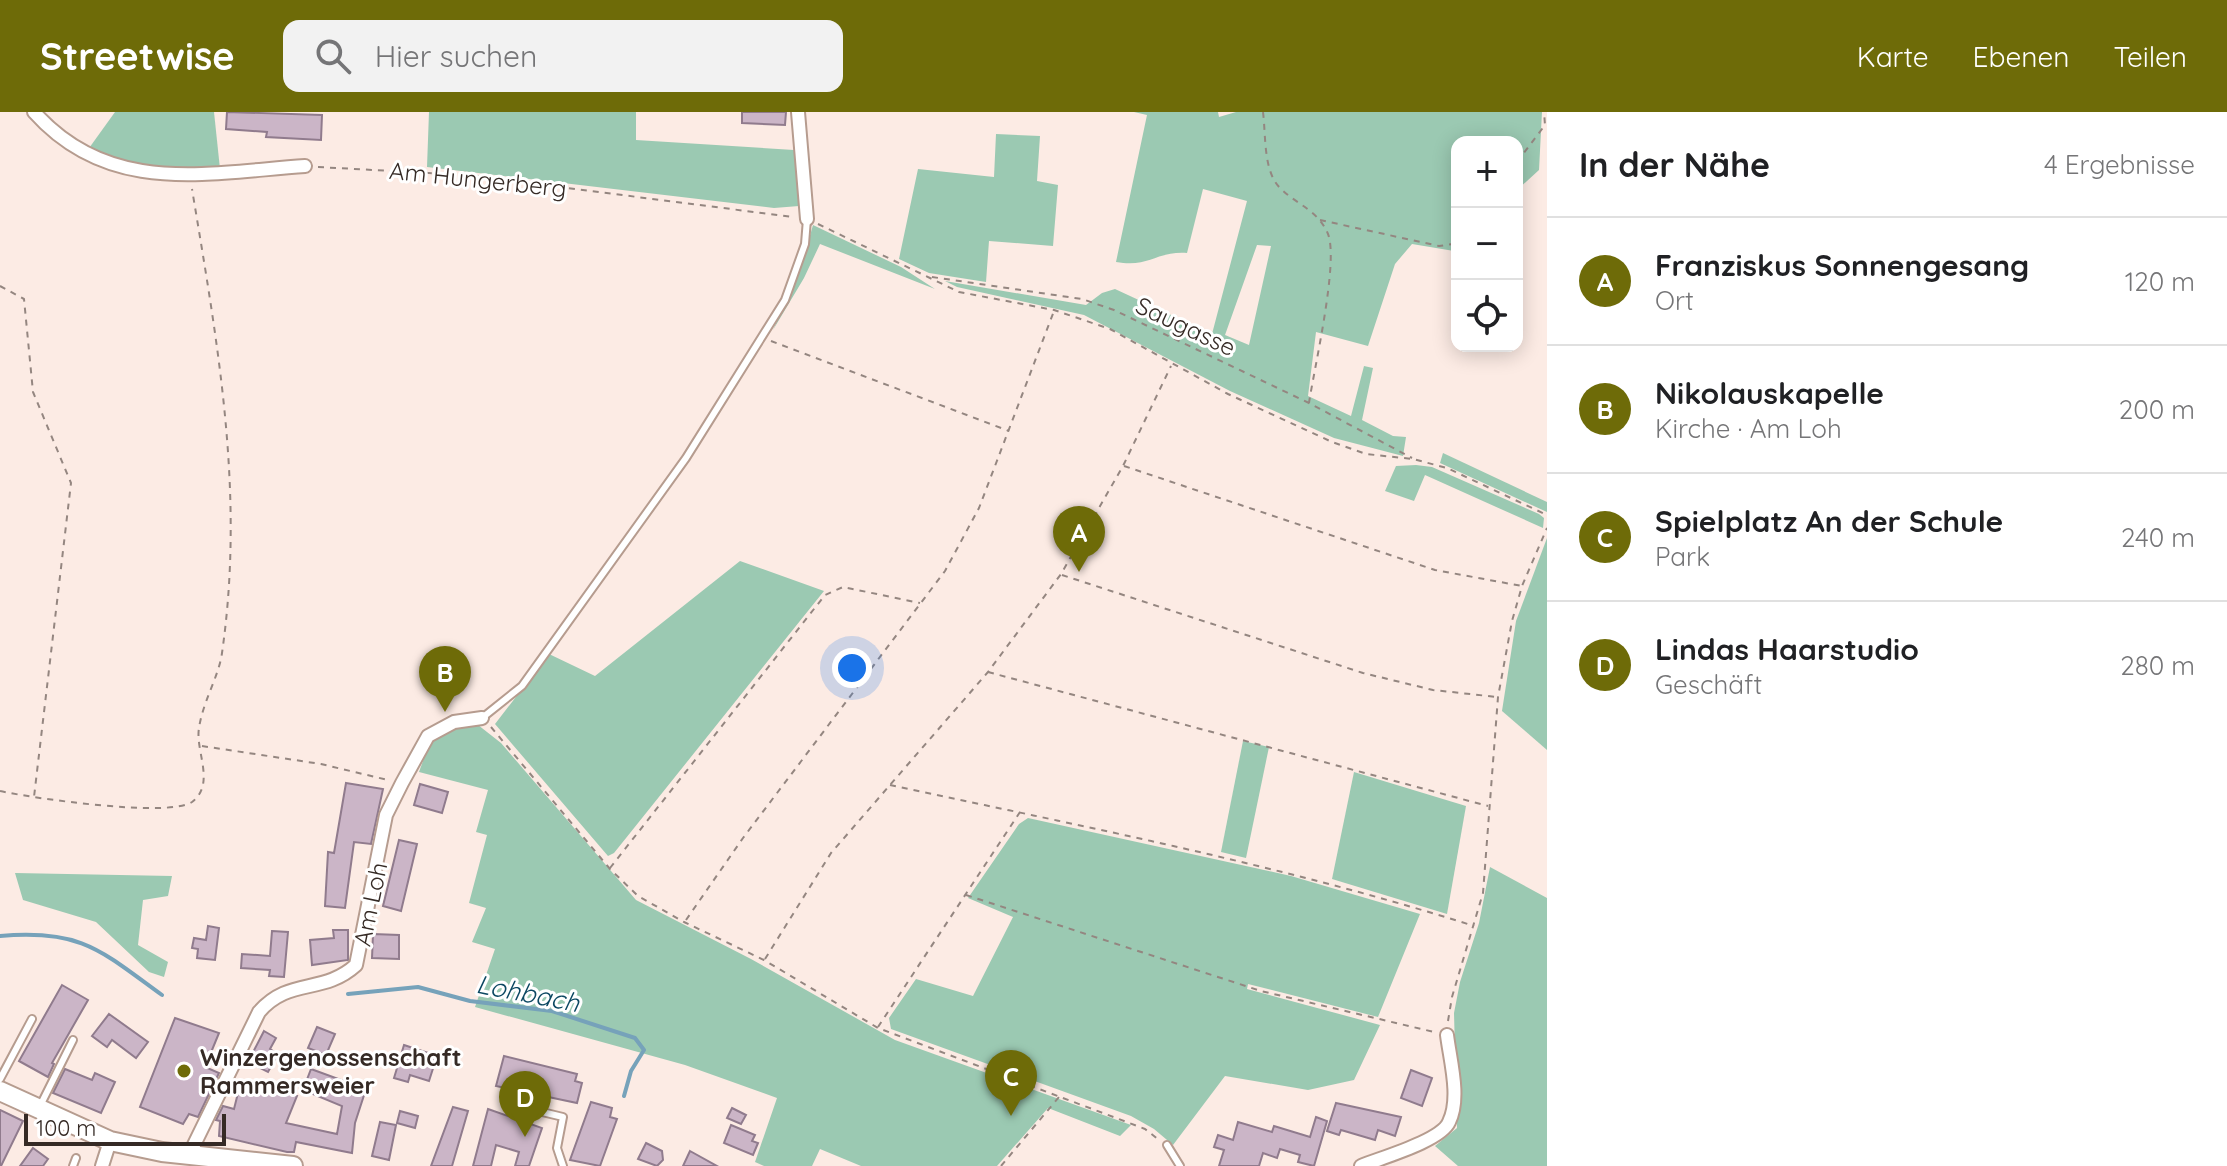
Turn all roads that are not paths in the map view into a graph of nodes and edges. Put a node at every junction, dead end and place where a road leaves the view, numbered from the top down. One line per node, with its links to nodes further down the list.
1 (34, 112): 3 (street)
2 (798, 112): 4 (street)
3 (305, 166)
4 (807, 219): 5 (lane)
5 (482, 718): 15 (street, Am Loh)
6 (32, 1019): 9 (lane)
7 (1447, 1035): 22 (street)
8 (73, 1040): 12 (lane)
9 (0, 1079)
10 (0, 1091): 12 (street)
11 (509, 1104): 20 (lane)
12 (38, 1110): 13 (street)
13 (110, 1141): 15 (street); 18 (street)
14 (1167, 1145): 21 (lane)
15 (189, 1155): 19 (street)
16 (76, 1158): 17 (lane)
17 (73, 1166)
18 (102, 1166)
19 (293, 1166)
20 (563, 1166)
21 (1180, 1166)
22 (1361, 1166)

